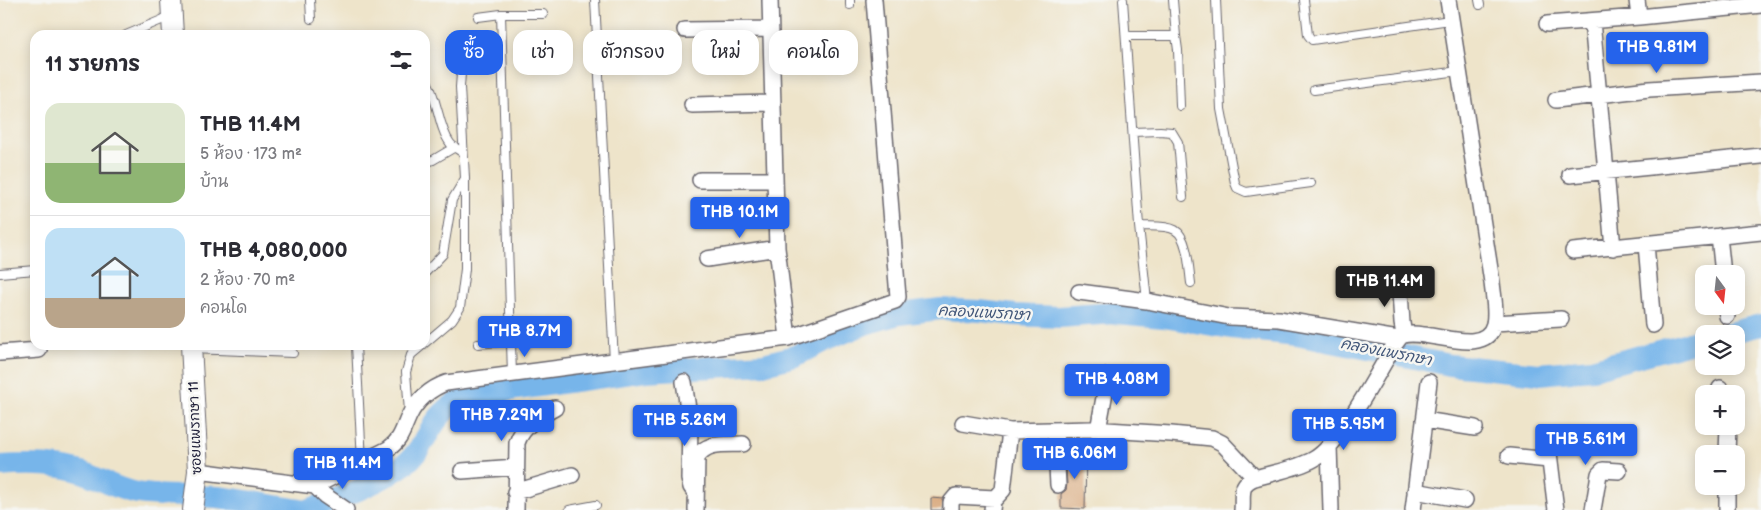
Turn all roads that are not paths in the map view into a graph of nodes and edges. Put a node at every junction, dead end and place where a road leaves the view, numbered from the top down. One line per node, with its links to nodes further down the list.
1 (310, 0): 18 (lane)
2 (595, 0): 81 (lane)
3 (770, 0): 22 (street)
4 (874, 0): 69 (street)
5 (1123, 0): 25 (lane)
6 (1173, 0): 26 (lane)
7 (1216, 0): 47 (lane)
8 (1304, 0): 19 (lane)
9 (1448, 0): 19 (street)
10 (1637, 0): 17 (street)
11 (1713, 5): 12 (street); 17 (street)
12 (1761, 5)
13 (501, 14): 14 (lane); 16 (lane); 72 (lane)
14 (544, 14)
15 (172, 17): 23 (lane)
16 (478, 17)
17 (1639, 17): 20 (street)
18 (311, 19)
19 (1450, 20): 27 (street)
20 (1592, 21): 21 (street); 32 (street)
21 (1547, 24)
22 (770, 28): 24 (street); 34 (street)
23 (139, 30)
24 (685, 30)
25 (1126, 36): 26 (lane); 37 (lane)
26 (1176, 36): 36 (lane)
27 (1459, 70): 31 (lane); 66 (street)
28 (461, 75): 39 (lane)
29 (1761, 82): 32 (street)
30 (430, 86): 38 (lane)
31 (1314, 90)
32 (1599, 95): 33 (street); 42 (street)
33 (1556, 100)
34 (773, 102): 35 (street); 46 (street)
35 (692, 104)
36 (1180, 106)
37 (1133, 132): 48 (lane); 49 (lane)
38 (455, 147): 39 (lane); 41 (lane)
39 (463, 153): 44 (lane)
40 (1761, 156): 42 (street)
41 (430, 161)
42 (1606, 171): 43 (street); 54 (street)
43 (1570, 175)
44 (465, 178): 58 (lane); 70 (lane)
45 (700, 180): 46 (street)
46 (775, 180): 53 (street)
47 (1311, 183)
48 (1183, 197)
49 (1139, 226): 62 (lane); 64 (lane)
50 (1761, 232): 51 (street)
51 (1719, 236): 52 (street); 57 (street)
52 (1646, 244): 54 (street); 67 (street)
53 (777, 248): 56 (street); 69 (street)
54 (1613, 248): 55 (street)
55 (1573, 251)
56 (707, 259)
57 (1722, 265)
58 (430, 268)
59 (30, 270): 60 (lane)
60 (0, 273)
61 (1399, 276): 71 (street)
62 (1191, 283)
63 (1079, 292): 64 (street)
64 (1146, 301): 71 (street)
65 (1561, 319): 66 (street)
66 (1494, 323): 71 (street)
67 (1653, 325)
68 (566, 336): 72 (lane)
69 (788, 338): 81 (street)
70 (430, 339)
71 (1399, 339): 96 (street)
72 (511, 342): 73 (lane); 82 (lane)
73 (478, 344)
74 (39, 350): 79 (street)
75 (191, 350): 104 (street, ซอยแพรกษา 11)
76 (242, 350): 80 (lane)
77 (356, 350): 99 (lane)
78 (417, 350): 87 (lane)
79 (0, 353)
80 (293, 353)
81 (614, 361): 82 (street)
82 (512, 375): 87 (street)
83 (1108, 376): 92 (street)
84 (684, 382): 110 (street)
85 (1429, 382): 88 (street)
86 (555, 408): 100 (street)
87 (409, 415): 99 (street)
88 (1424, 420): 90 (street); 108 (street)
89 (963, 423): 93 (street)
90 (1475, 428)
91 (1055, 430): 92 (street); 93 (street); 106 (street)
92 (1098, 430): 105 (street)
93 (1010, 431): 113 (street)
94 (1547, 437): 98 (street)
95 (743, 444): 110 (street)
96 (1329, 446): 105 (street); 122 (street)
97 (1509, 456): 98 (street)
98 (1549, 460): 124 (street)
99 (362, 462): 107 (street)
100 (516, 467): 101 (street); 109 (street)
101 (462, 470)
102 (1619, 470): 125 (street)
103 (572, 476): 109 (street)
104 (198, 477): 107 (street); 115 (street, ซอยแพรกษา 11)
105 (1255, 478): 121 (street)
106 (1058, 485)
107 (320, 491): 116 (street)
108 (1415, 491): 112 (street); 123 (street)
109 (515, 492): 117 (street)
110 (696, 494): 119 (street)
111 (1727, 495): 126 (street)
112 (1465, 500)
113 (994, 504): 120 (street)
114 (596, 505): 118 (lane)
115 (194, 510)
116 (346, 510)
117 (516, 510)
118 (569, 510)
119 (696, 510)
120 (951, 510)
121 (1242, 510)
122 (1331, 510)
123 (1413, 510)
124 (1556, 510)
125 (1593, 510)
126 (1726, 510)

